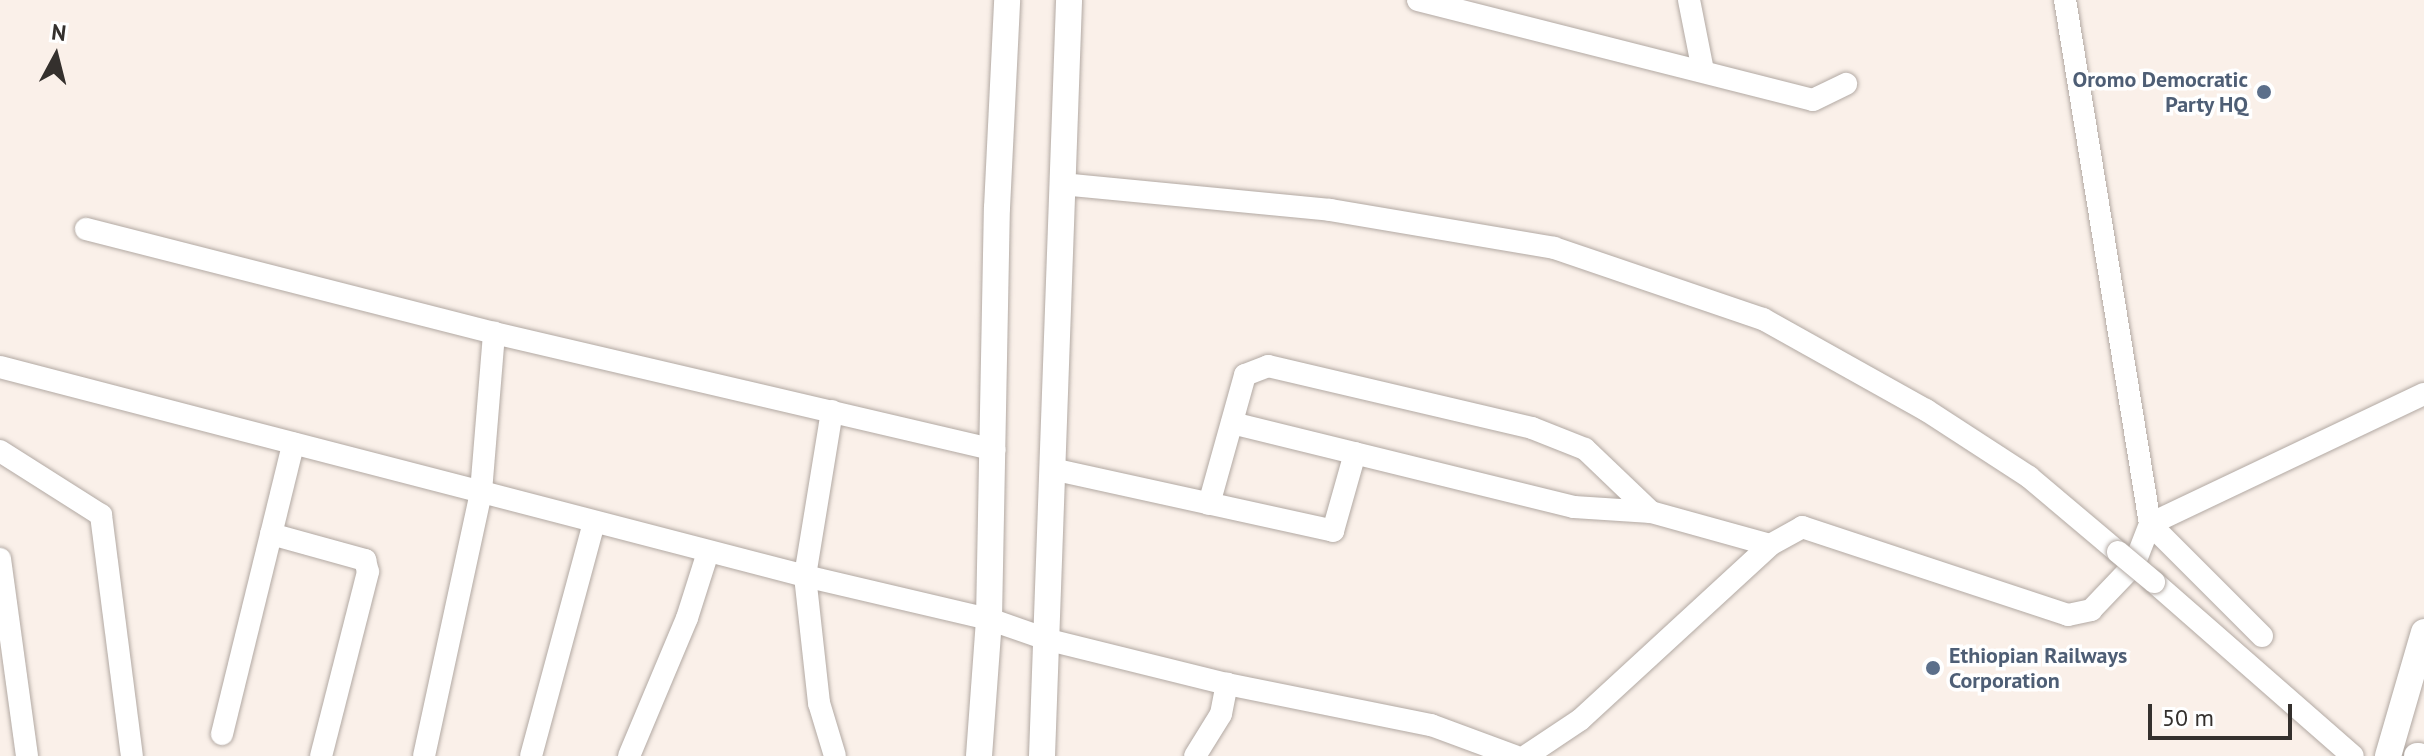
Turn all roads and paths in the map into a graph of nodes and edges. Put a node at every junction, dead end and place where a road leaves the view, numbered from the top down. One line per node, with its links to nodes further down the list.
1 (1007, 0): 16 (main road)
2 (1069, 0): 8 (main road)
3 (1418, 0): 6 (street)
4 (1689, 0): 6 (street)
5 (2065, 0): 24 (street)
6 (1703, 71): 7 (street)
7 (1846, 84)
8 (1062, 184): 19 (main road); 48 (street, bridge)
9 (86, 229): 10 (street)
10 (494, 333): 13 (street); 20 (street)
11 (0, 367): 15 (street)
12 (2424, 394): 24 (street)
13 (832, 411): 16 (street); 29 (street)
14 (1232, 423): 18 (street); 21 (street); 22 (street)
15 (293, 444): 20 (street); 25 (street)
16 (995, 450): 30 (main road)
17 (0, 451): 37 (street)
18 (1355, 453): 21 (street); 22 (street)
19 (1052, 469): 21 (street); 33 (main road)
20 (481, 492): 23 (street); 39 (street)
21 (1209, 504)
22 (1651, 512): 26 (street)
23 (594, 522): 27 (street); 40 (street)
24 (2150, 524): 26 (street); 32 (street)
25 (271, 534): 35 (street); 38 (street)
26 (1770, 545): 47 (street)
27 (708, 552): 29 (street); 41 (street)
28 (0, 559): 36 (street)
29 (805, 576): 30 (street); 42 (street)
30 (989, 619): 33 (street); 43 (main road)
31 (2424, 632): 49 (main road)
32 (2262, 636)
33 (1049, 640): 34 (street); 44 (main road)
34 (1227, 684): 45 (street); 46 (street)
35 (222, 734)
36 (27, 756)
37 (132, 756)
38 (321, 756)
39 (424, 756)
40 (531, 756)
41 (629, 756)
42 (835, 756)
43 (979, 756)
44 (1042, 756)
45 (1195, 756)
46 (1515, 756)
47 (1526, 756)
48 (2353, 756)
49 (2388, 756)

